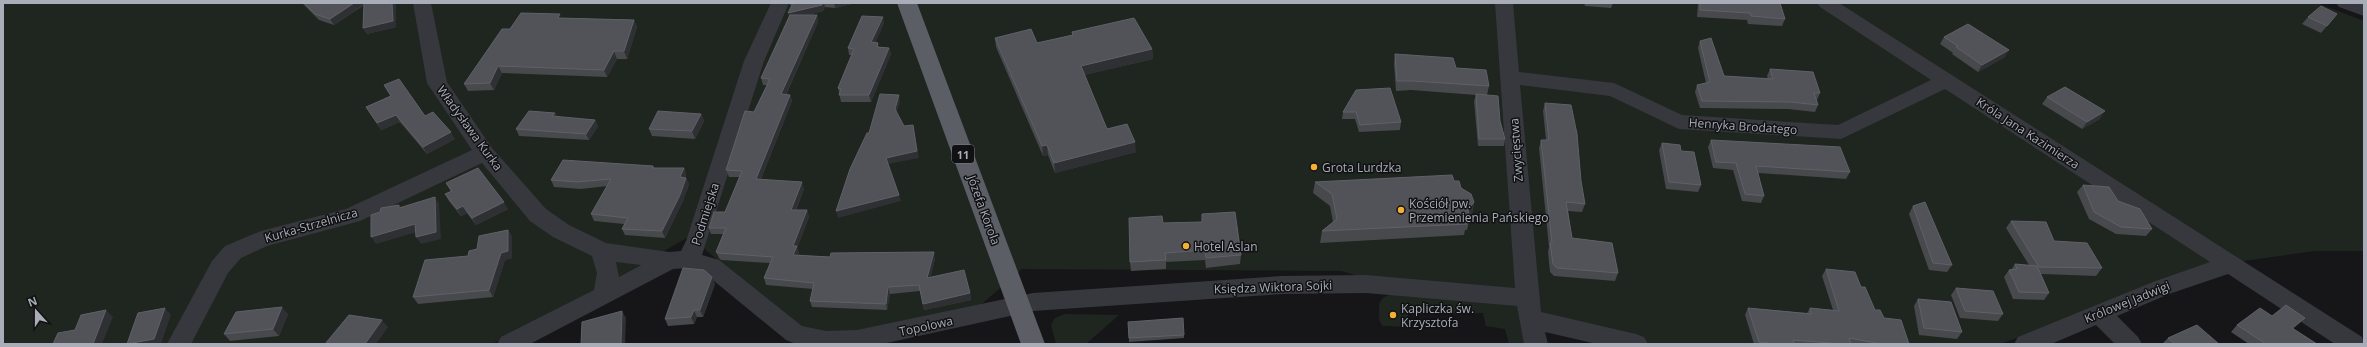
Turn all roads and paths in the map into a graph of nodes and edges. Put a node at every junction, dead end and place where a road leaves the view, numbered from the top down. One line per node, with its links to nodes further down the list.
1 (422, 3): 10 (street, Władysława Kurka)
2 (780, 3): 12 (street, Podmiejska)
3 (907, 3): 15 (highway, Józefa Korola / 11)
4 (1504, 3): 8 (street, Zwycięstwa)
5 (1826, 3): 9 (street, Króla Jana Kazimierza)
6 (2345, 3): 7 (street)
7 (2364, 10)
8 (1511, 77): 9 (street, Henryka Brodatego); 16 (street, Zwycięstwa)
9 (1948, 80): 13 (street, Króla Jana Kazimierza)
10 (485, 153): 11 (street, Władysława Kurka); 19 (street, Kurka-Strzelnicza)
11 (602, 251): 12 (street, Władysława Kurka); 14 (street)
12 (679, 260): 14 (street); 18 (street, Topolowa)
13 (2230, 264): 17 (street, Królowej Jadwigi); 26 (street, Króla Jana Kazimierza)
14 (604, 295): 20 (street)
15 (1019, 305): 16 (street, Księdza Wiktora Sojki); 18 (street, Topolowa); 21 (highway, 11)
16 (1529, 309): 22 (street, Zwycięstwa); 23 (street)
17 (2098, 313): 24 (street, Królowej Jadwigi); 25 (street)
18 (790, 338)
19 (179, 344)
20 (509, 344)
21 (1033, 344)
22 (1536, 344)
23 (1636, 344)
24 (2026, 344)
25 (2130, 344)
26 (2354, 344)

